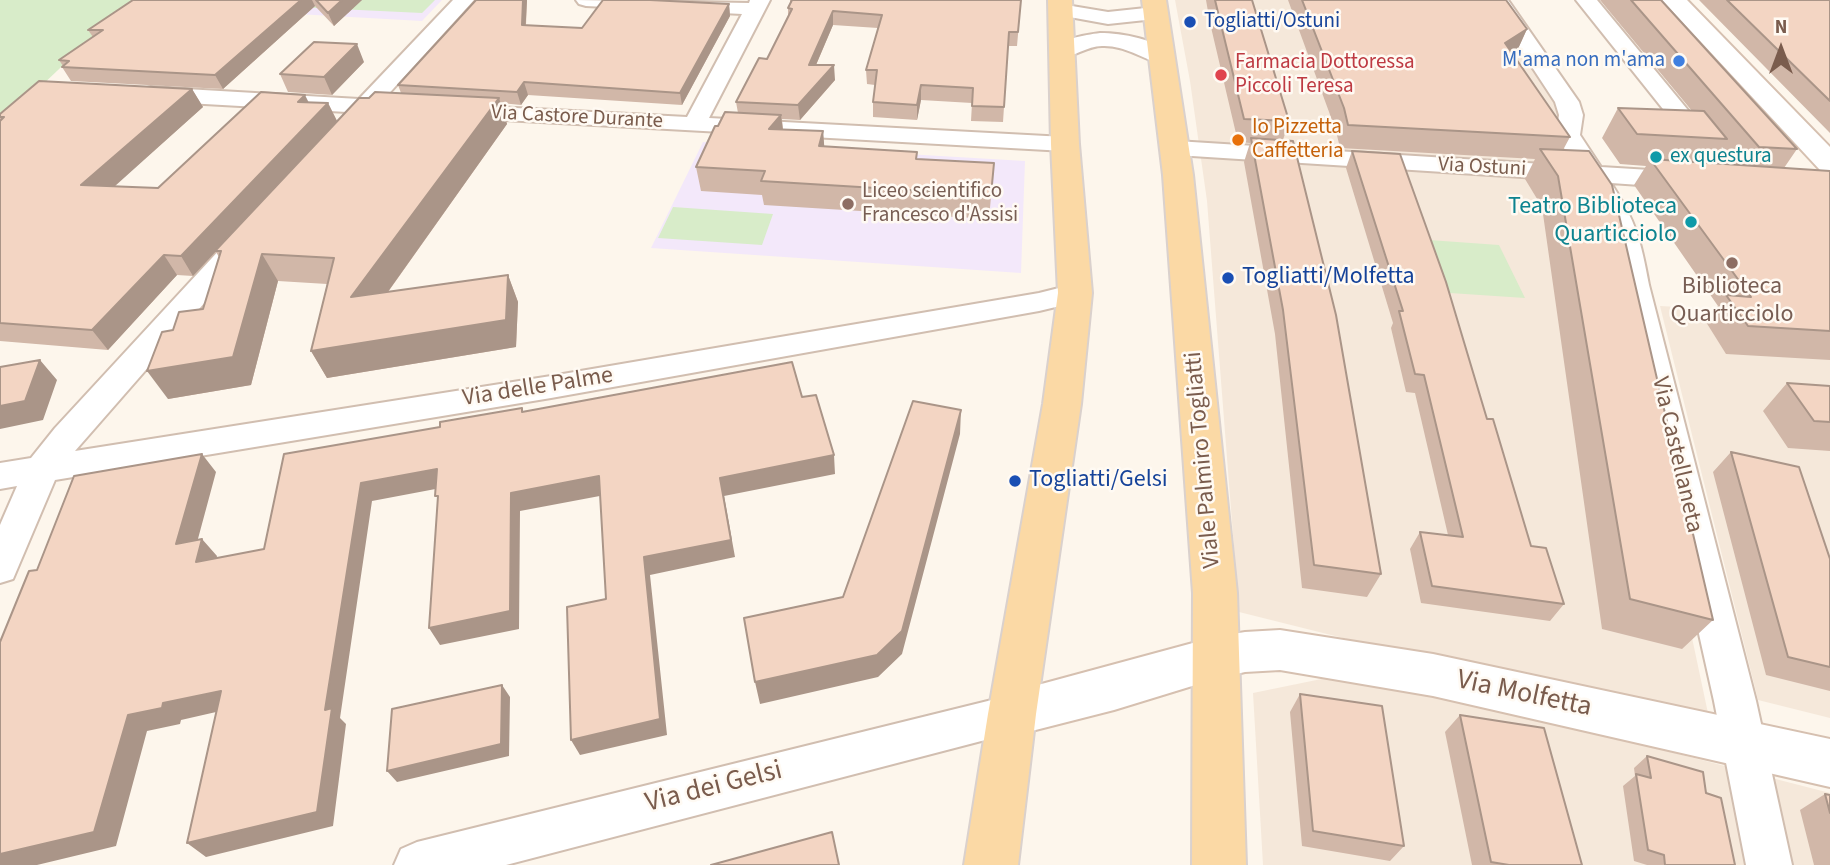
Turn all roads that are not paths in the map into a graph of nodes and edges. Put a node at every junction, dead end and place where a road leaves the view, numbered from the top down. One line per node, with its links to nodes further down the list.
1 (464, 0): 12 (street)
2 (586, 0): 6 (street)
3 (1498, 0): 17 (street, Via Castellaneta)
4 (1586, 0): 19 (street)
5 (1674, 0): 18 (street)
6 (757, 4): 13 (street)
7 (1060, 5): 8 (street, Viale Palmiro Togliatti); 9 (main road, Viale Palmiro Togliatti)
8 (1155, 6): 10 (main road, Viale Palmiro Togliatti)
9 (1061, 52): 10 (street); 15 (main road, Viale Palmiro Togliatti)
10 (1161, 57): 16 (main road, Viale Palmiro Togliatti)
11 (130, 93): 12 (street, Via Castore Durante)
12 (366, 106): 13 (street, Via Castore Durante); 14 (street)
13 (694, 125): 15 (street, Via Castore Durante)
14 (338, 136)
15 (1065, 144): 22 (main road, Viale Palmiro Togliatti)
16 (1175, 148): 17 (street, Via Ostuni); 26 (main road, Viale Palmiro Togliatti)
17 (1591, 174): 19 (street, Via Ostuni); 28 (street, Via Castellaneta)
18 (1830, 179)
19 (1735, 183): 20 (street, Via Ostuni)
20 (1762, 184)
21 (263, 219): 23 (street)
22 (1075, 293): 23 (street, Via delle Palme); 27 (main road, Viale Palmiro Togliatti)
23 (42, 469): 24 (street, Via delle Palme); 25 (street)
24 (0, 476)
25 (0, 568)
26 (1215, 658): 27 (street, Via Molfetta); 28 (street, Via Molfetta); 32 (main road, Viale Palmiro Togliatti)
27 (1013, 714): 30 (street, Via dei Gelsi); 31 (main road, Viale Palmiro Togliatti)
28 (1744, 743): 29 (street, Via Molfetta); 33 (street, Via Castellaneta)
29 (1830, 763)
30 (416, 865)
31 (991, 865)
32 (1219, 865)
33 (1769, 865)

